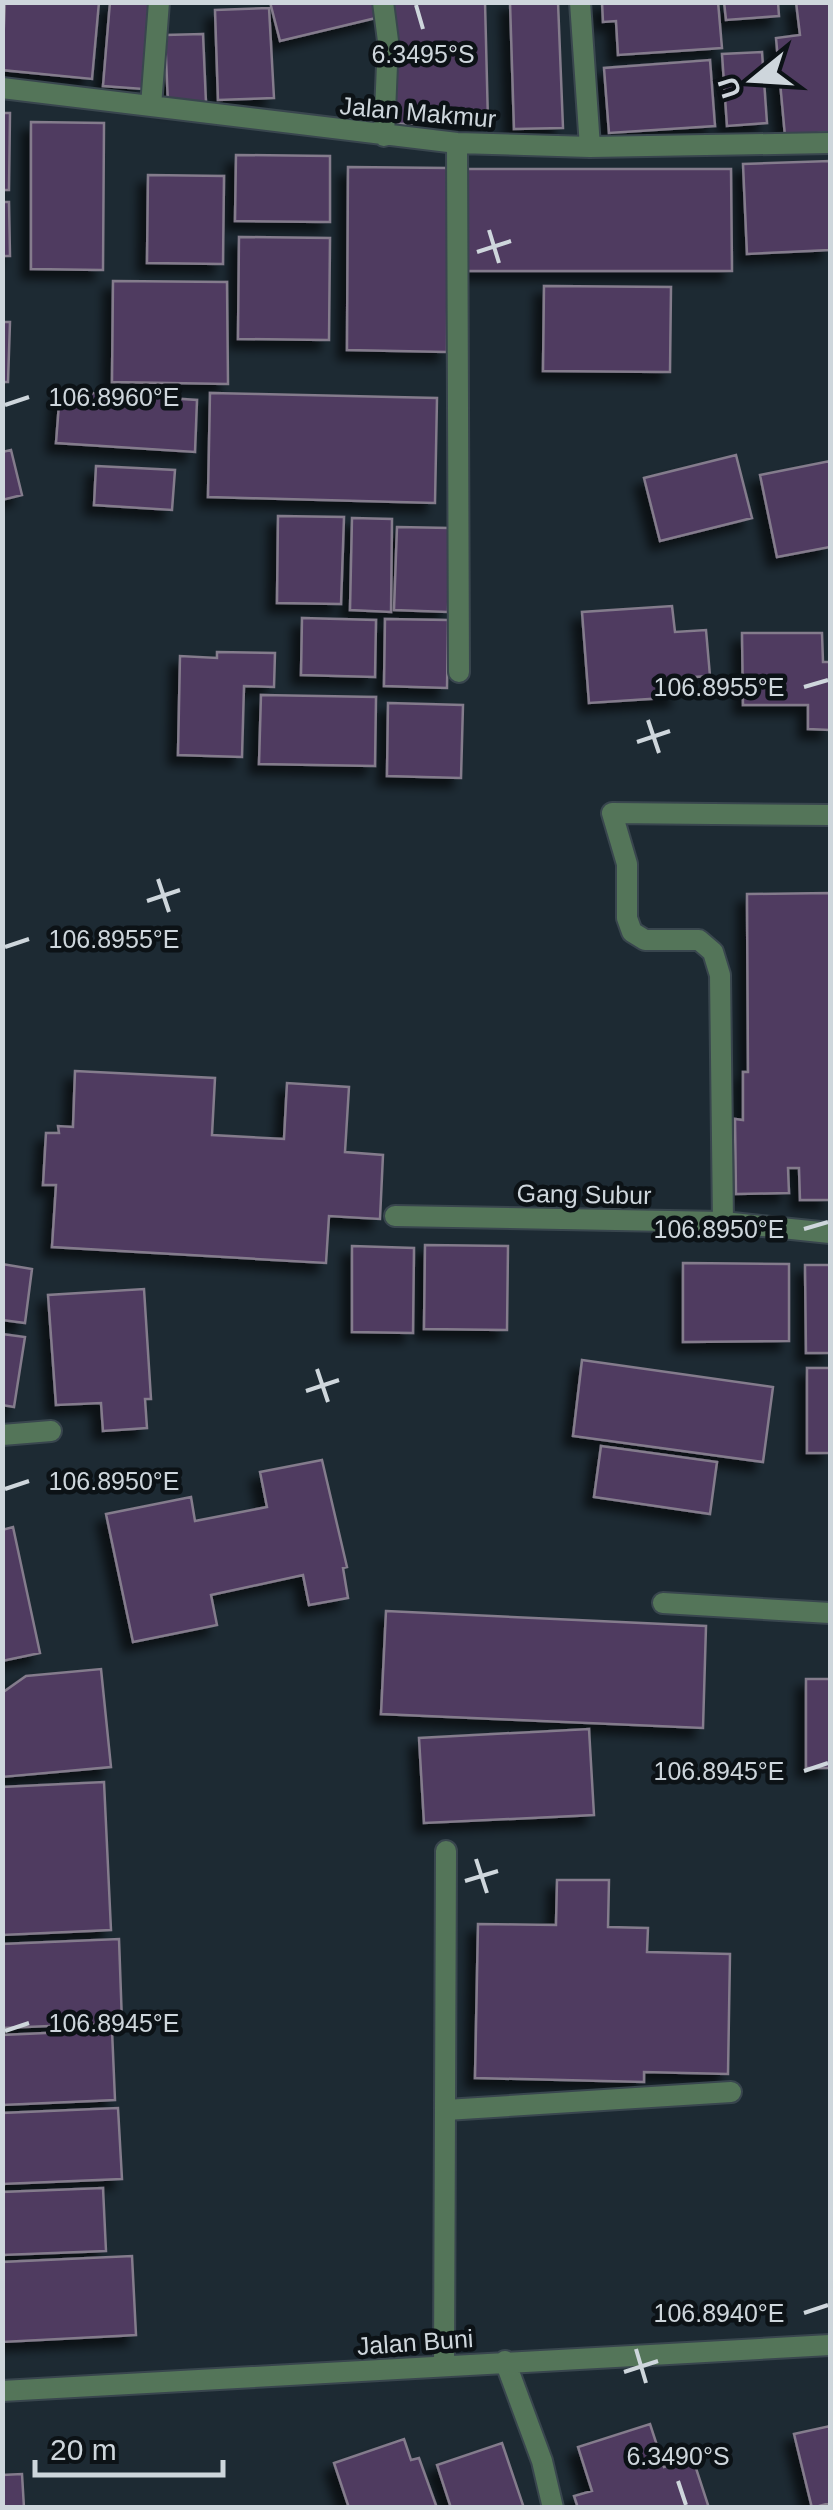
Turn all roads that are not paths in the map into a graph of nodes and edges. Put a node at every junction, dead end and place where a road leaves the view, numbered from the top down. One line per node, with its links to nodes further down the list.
1 (159, 2): 5 (street)
2 (383, 2): 6 (street)
3 (580, 2): 9 (street)
4 (2, 88): 5 (street, Jalan Makmur)
5 (150, 106): 6 (street, Jalan Makmur)
6 (384, 136): 7 (street, Jalan Makmur)
7 (457, 143): 9 (street, Jalan Makmur); 10 (street)
8 (830, 143): 9 (street, Jalan Makmur)
9 (590, 147)
10 (459, 672)
11 (830, 815): 13 (street)
12 (395, 1216): 13 (street, Gang Subur)
13 (723, 1222): 14 (street, Gang Subur)
14 (830, 1233)
15 (51, 1431): 16 (street)
16 (2, 1435)
17 (663, 1602): 18 (street)
18 (830, 1614)
19 (446, 1851): 21 (street)
20 (731, 2092): 21 (street)
21 (446, 2110): 24 (street)
22 (830, 2345): 23 (street, Jalan Buni)
23 (505, 2362): 24 (street, Jalan Buni); 26 (street)
24 (444, 2366): 25 (street, Jalan Buni)
25 (2, 2391)
26 (553, 2508)

